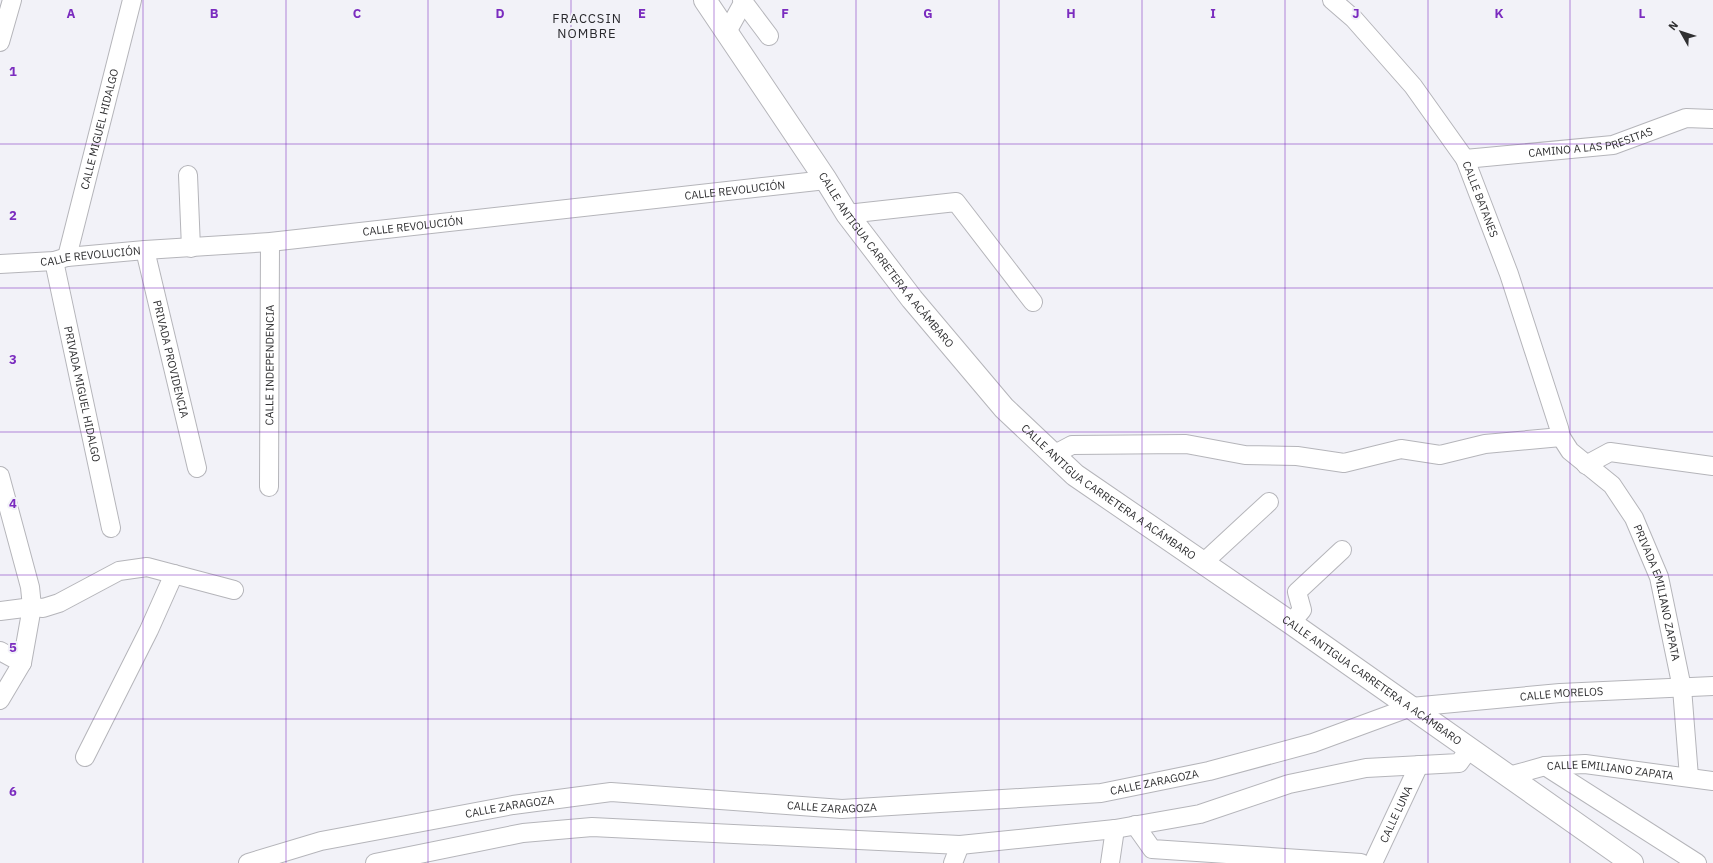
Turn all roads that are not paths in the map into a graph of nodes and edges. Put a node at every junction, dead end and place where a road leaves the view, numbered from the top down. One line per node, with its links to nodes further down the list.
1 (12, 0): 8 (street)
2 (132, 0): 17 (street, CALLE MIGUEL HIDALGO)
3 (705, 0): 6 (main road, CALLE ANTIGUA CARRETERA A ACÁMBARO)
4 (1332, 0): 10 (street, CALLE BATANES)
5 (742, 1): 6 (street); 7 (street)
6 (727, 32): 12 (main road, CALLE ANTIGUA CARRETERA A ACÁMBARO)
7 (768, 36)
8 (0, 42)
9 (1713, 119): 10 (street, CAMINO A LAS PRESITAS)
10 (1465, 159): 20 (street, CALLE BATANES)
11 (188, 175): 15 (street)
12 (826, 180): 13 (main road, CALLE ANTIGUA CARRETERA A ACÁMBARO); 14 (street, CALLE REVOLUCIÓN)
13 (846, 214): 19 (street); 21 (main road, CALLE ANTIGUA CARRETERA A ACÁMBARO)
14 (270, 242): 15 (street, CALLE REVOLUCIÓN); 26 (street, CALLE INDEPENDENCIA)
15 (191, 248): 16 (street, CALLE REVOLUCIÓN)
16 (146, 250): 17 (street, CALLE REVOLUCIÓN); 24 (street, PRIVADA PROVIDENCIA)
17 (60, 259): 18 (street, CALLE REVOLUCIÓN); 28 (street, PRIVADA MIGUEL HIDALGO)
18 (0, 264)
19 (1033, 302)
20 (1561, 437): 21 (street); 22 (street, PRIVADA EMILIANO ZAPATA)
21 (1053, 455): 30 (main road, CALLE ANTIGUA CARRETERA A ACÁMBARO)
22 (1586, 465): 23 (street); 39 (street, PRIVADA EMILIANO ZAPATA)
23 (1713, 466)
24 (197, 468)
25 (0, 476): 33 (street)
26 (269, 488)
27 (1269, 502): 30 (street)
28 (111, 528)
29 (1342, 550): 35 (street)
30 (1203, 563): 35 (main road, CALLE ANTIGUA CARRETERA A ACÁMBARO)
31 (174, 574): 32 (street); 33 (street); 43 (street)
32 (234, 590)
33 (32, 607): 34 (street); 37 (street)
34 (0, 611)
35 (1291, 623): 41 (main road, CALLE ANTIGUA CARRETERA A ACÁMBARO)
36 (0, 651): 37 (street)
37 (22, 663): 40 (street)
38 (1713, 686): 39 (street, CALLE MORELOS)
39 (1682, 688): 41 (street, CALLE MORELOS); 47 (street, PRIVADA EMILIANO ZAPATA)
40 (0, 700)
41 (1411, 707): 42 (main road, CALLE ANTIGUA CARRETERA A ACÁMBARO); 52 (street, CALLE ZARAGOZA)
42 (1469, 749): 44 (street); 46 (main road, CALLE ANTIGUA CARRETERA A ACÁMBARO)
43 (85, 757)
44 (1419, 765): 49 (street); 57 (street, CALLE LUNA)
45 (1545, 766): 46 (street, CALLE EMILIANO ZAPATA); 47 (street, CALLE EMILIANO ZAPATA); 59 (street)
46 (1509, 776): 58 (main road, CALLE ANTIGUA CARRETERA A ACÁMBARO)
47 (1689, 777): 48 (street, CALLE EMILIANO ZAPATA)
48 (1713, 781)
49 (1135, 825): 50 (street); 56 (street)
50 (1115, 829): 51 (street); 55 (street)
51 (960, 845): 53 (street); 54 (street)
52 (248, 863)
53 (375, 863)
54 (953, 863)
55 (1110, 863)
56 (1361, 863)
57 (1373, 863)
58 (1632, 863)
59 (1697, 863)

